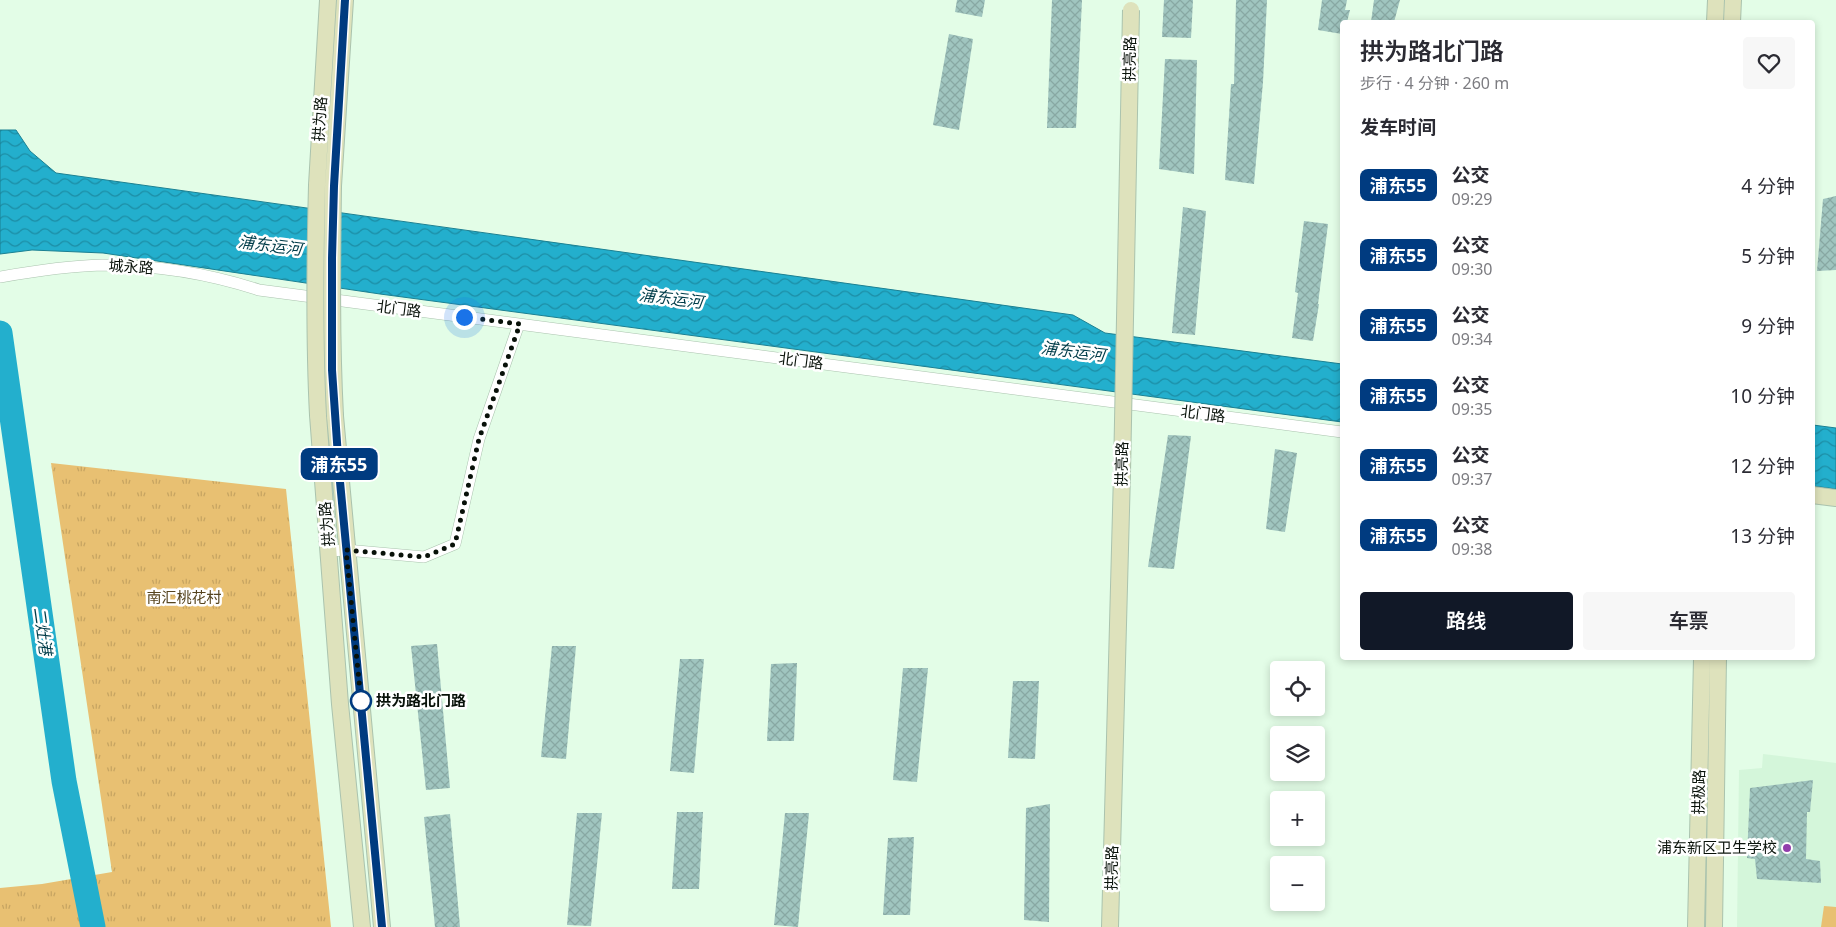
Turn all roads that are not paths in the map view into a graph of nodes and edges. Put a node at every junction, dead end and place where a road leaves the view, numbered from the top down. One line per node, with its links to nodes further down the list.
1 (328, 0): 15 (main road, 拱为路, bridge)
2 (345, 0): 14 (main road, 拱为路, bridge)
3 (1716, 0): 6 (main road)
4 (1733, 0): 7 (main road)
5 (1131, 5): 20 (main road, 拱亮路, bridge)
6 (1715, 20)
7 (1732, 20)
8 (0, 277): 9 (street, 城永路)
9 (260, 290): 10 (street, 北门路)
10 (520, 324): 11 (street, 北门路); 14 (street)
11 (1340, 432)
12 (1815, 495): 13 (main road)
13 (1836, 498)
14 (346, 550): 15 (street); 19 (main road, 拱为路)
15 (329, 551): 18 (main road, 拱为路)
16 (1702, 660): 21 (main road, 拱极路)
17 (1718, 660): 22 (main road, 拱极路)
18 (362, 927)
19 (382, 927)
20 (1110, 927)
21 (1696, 927)
22 (1714, 927)

